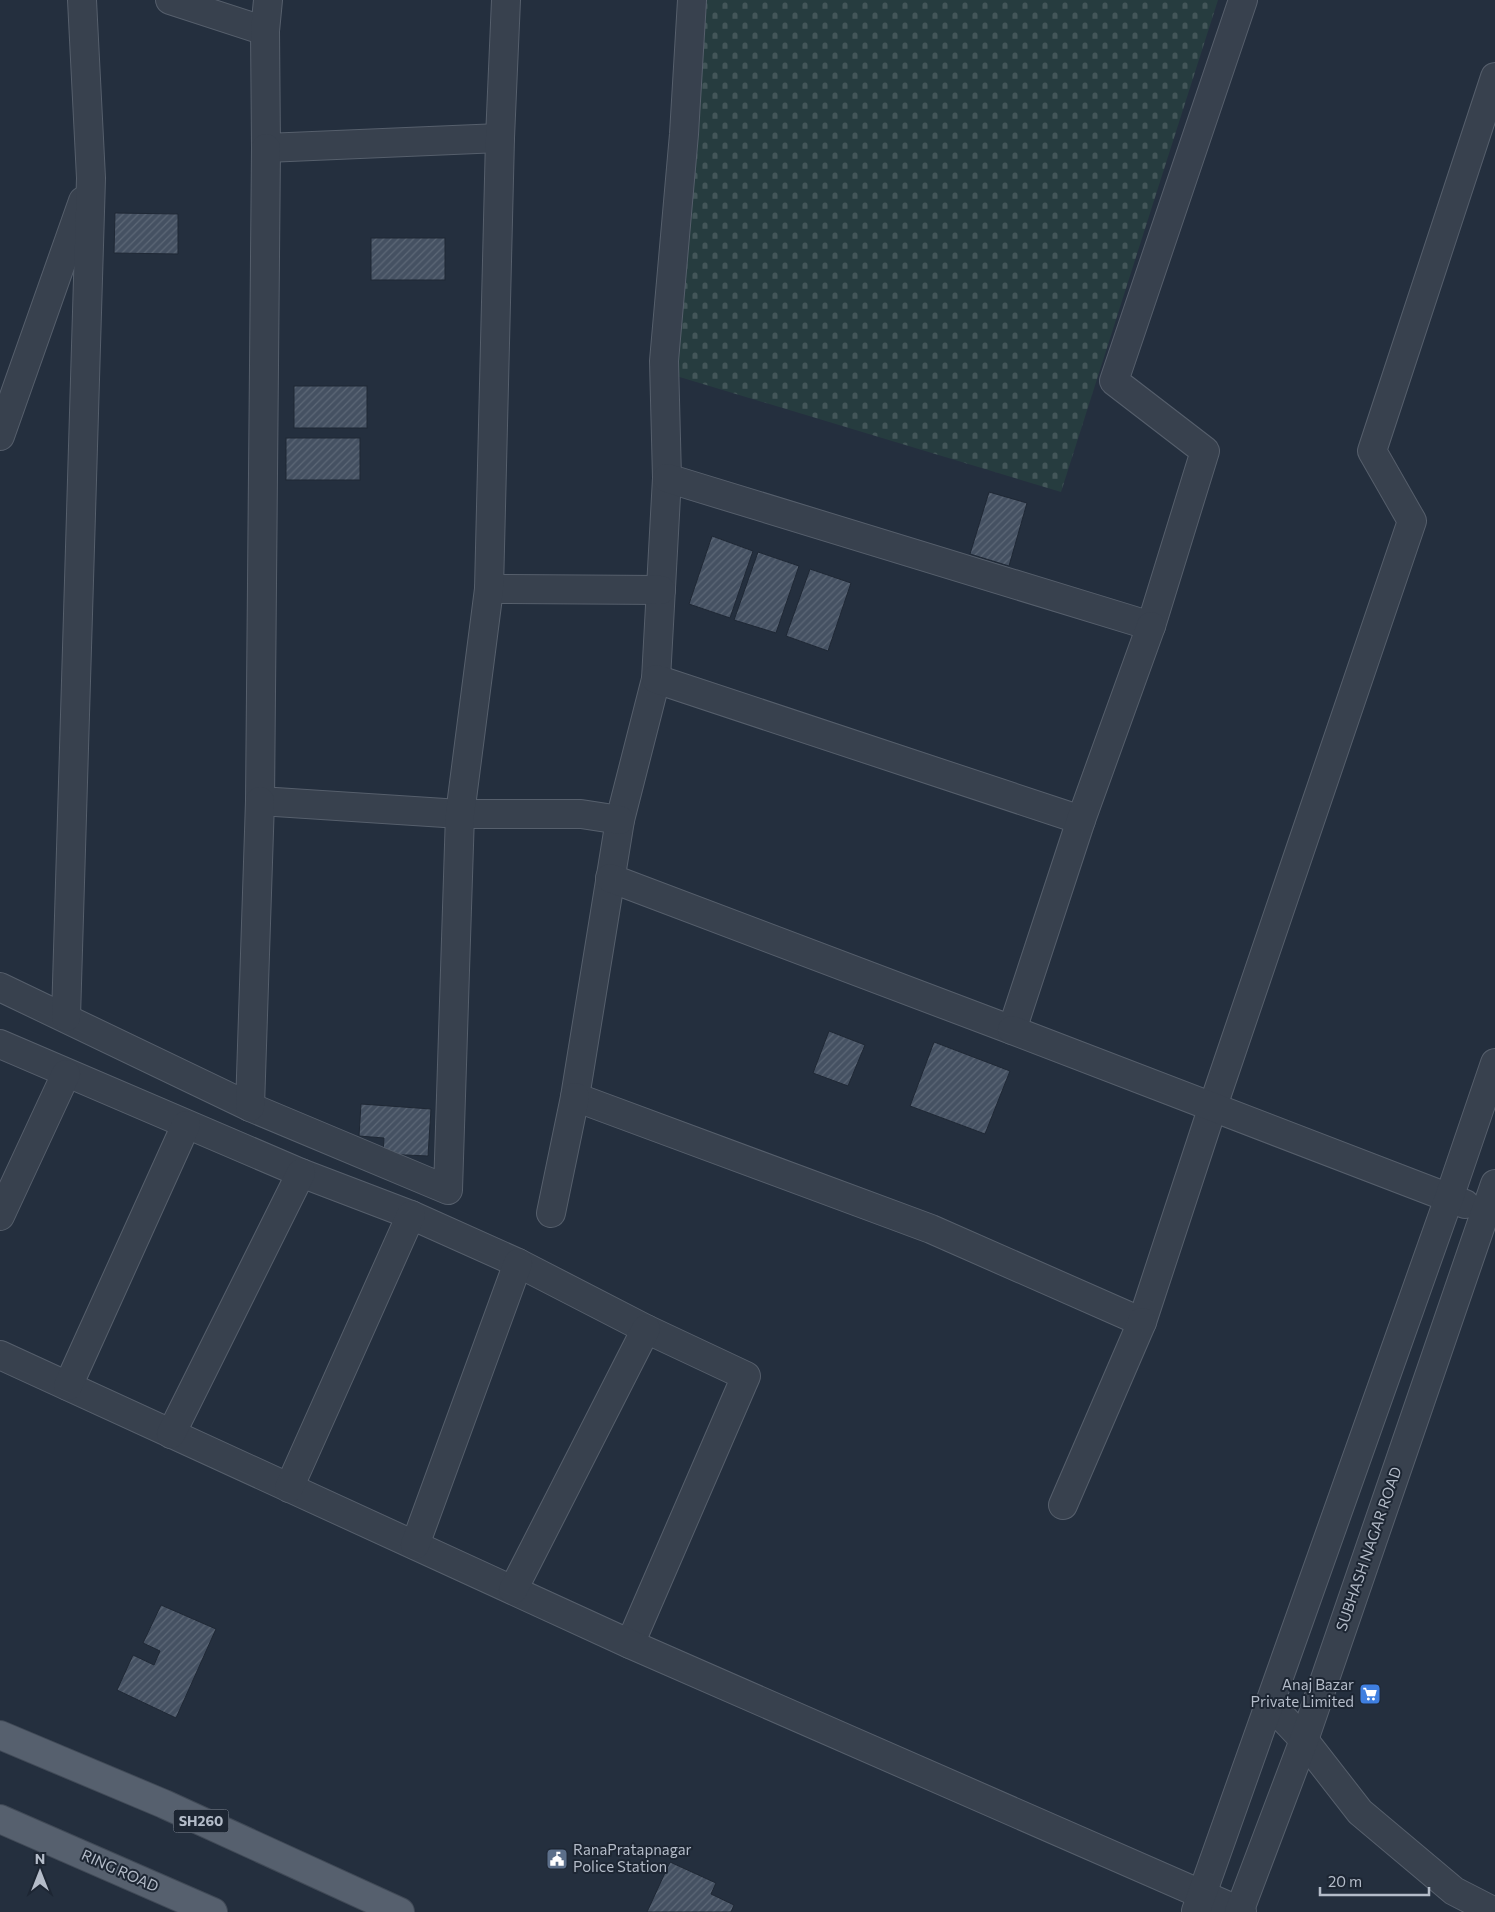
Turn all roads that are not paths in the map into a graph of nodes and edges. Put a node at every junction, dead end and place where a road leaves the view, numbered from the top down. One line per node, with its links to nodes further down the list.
1 (82, 0): 11 (street)
2 (170, 0): 7 (street)
3 (268, 0): 7 (street)
4 (506, 0): 9 (street)
5 (692, 0): 13 (street)
6 (1242, 0): 16 (street)
7 (265, 31): 10 (street)
8 (1495, 77): 30 (street)
9 (500, 138): 10 (street); 14 (street)
10 (266, 148): 18 (street)
11 (91, 178): 12 (street); 24 (street)
12 (0, 436)
13 (666, 478): 15 (street); 16 (street)
14 (489, 589): 15 (street); 19 (street)
15 (661, 590): 17 (street)
16 (1151, 626): 21 (street)
17 (656, 679): 20 (street); 21 (street)
18 (260, 801): 19 (street); 31 (street)
19 (460, 814): 20 (street); 31 (street)
20 (620, 820): 22 (street)
21 (1081, 820): 25 (street)
22 (610, 878): 25 (street); 29 (street)
23 (0, 987): 24 (street)
24 (66, 1018): 31 (street)
25 (1012, 1030): 30 (street)
26 (0, 1044): 28 (street)
27 (1495, 1063): 35 (street)
28 (66, 1074): 32 (street); 39 (street)
29 (575, 1097): 37 (street); 41 (street)
30 (1213, 1106): 35 (street); 41 (street)
31 (250, 1107)
32 (186, 1125): 33 (street); 44 (street)
33 (301, 1173): 38 (street); 45 (street)
34 (1495, 1184): 36 (street, SUBHASH NAGAR ROAD)
35 (1449, 1198): 36 (street); 51 (street)
36 (1485, 1212): 53 (street, SUBHASH NAGAR ROAD)
37 (550, 1213)
38 (411, 1215): 40 (street); 46 (street)
39 (0, 1216)
40 (518, 1263): 42 (street); 48 (street)
41 (1142, 1322): 47 (street)
42 (646, 1329): 49 (street); 50 (street)
43 (0, 1356): 44 (street)
44 (68, 1386): 45 (street)
45 (171, 1434): 46 (street)
46 (288, 1488): 48 (street)
47 (1063, 1505)
48 (415, 1545): 49 (street)
49 (513, 1590): 50 (street)
50 (630, 1644): 55 (street)
51 (1270, 1704): 53 (street); 55 (street)
52 (0, 1735): 57 (main road, SH260)
53 (1304, 1740): 58 (street, SUBHASH NAGAR ROAD); 59 (street)
54 (0, 1819): 56 (main road, RING ROAD)
55 (1199, 1903): 58 (street)
56 (213, 1912)
57 (400, 1912)
58 (1240, 1912)
59 (1495, 1912)

